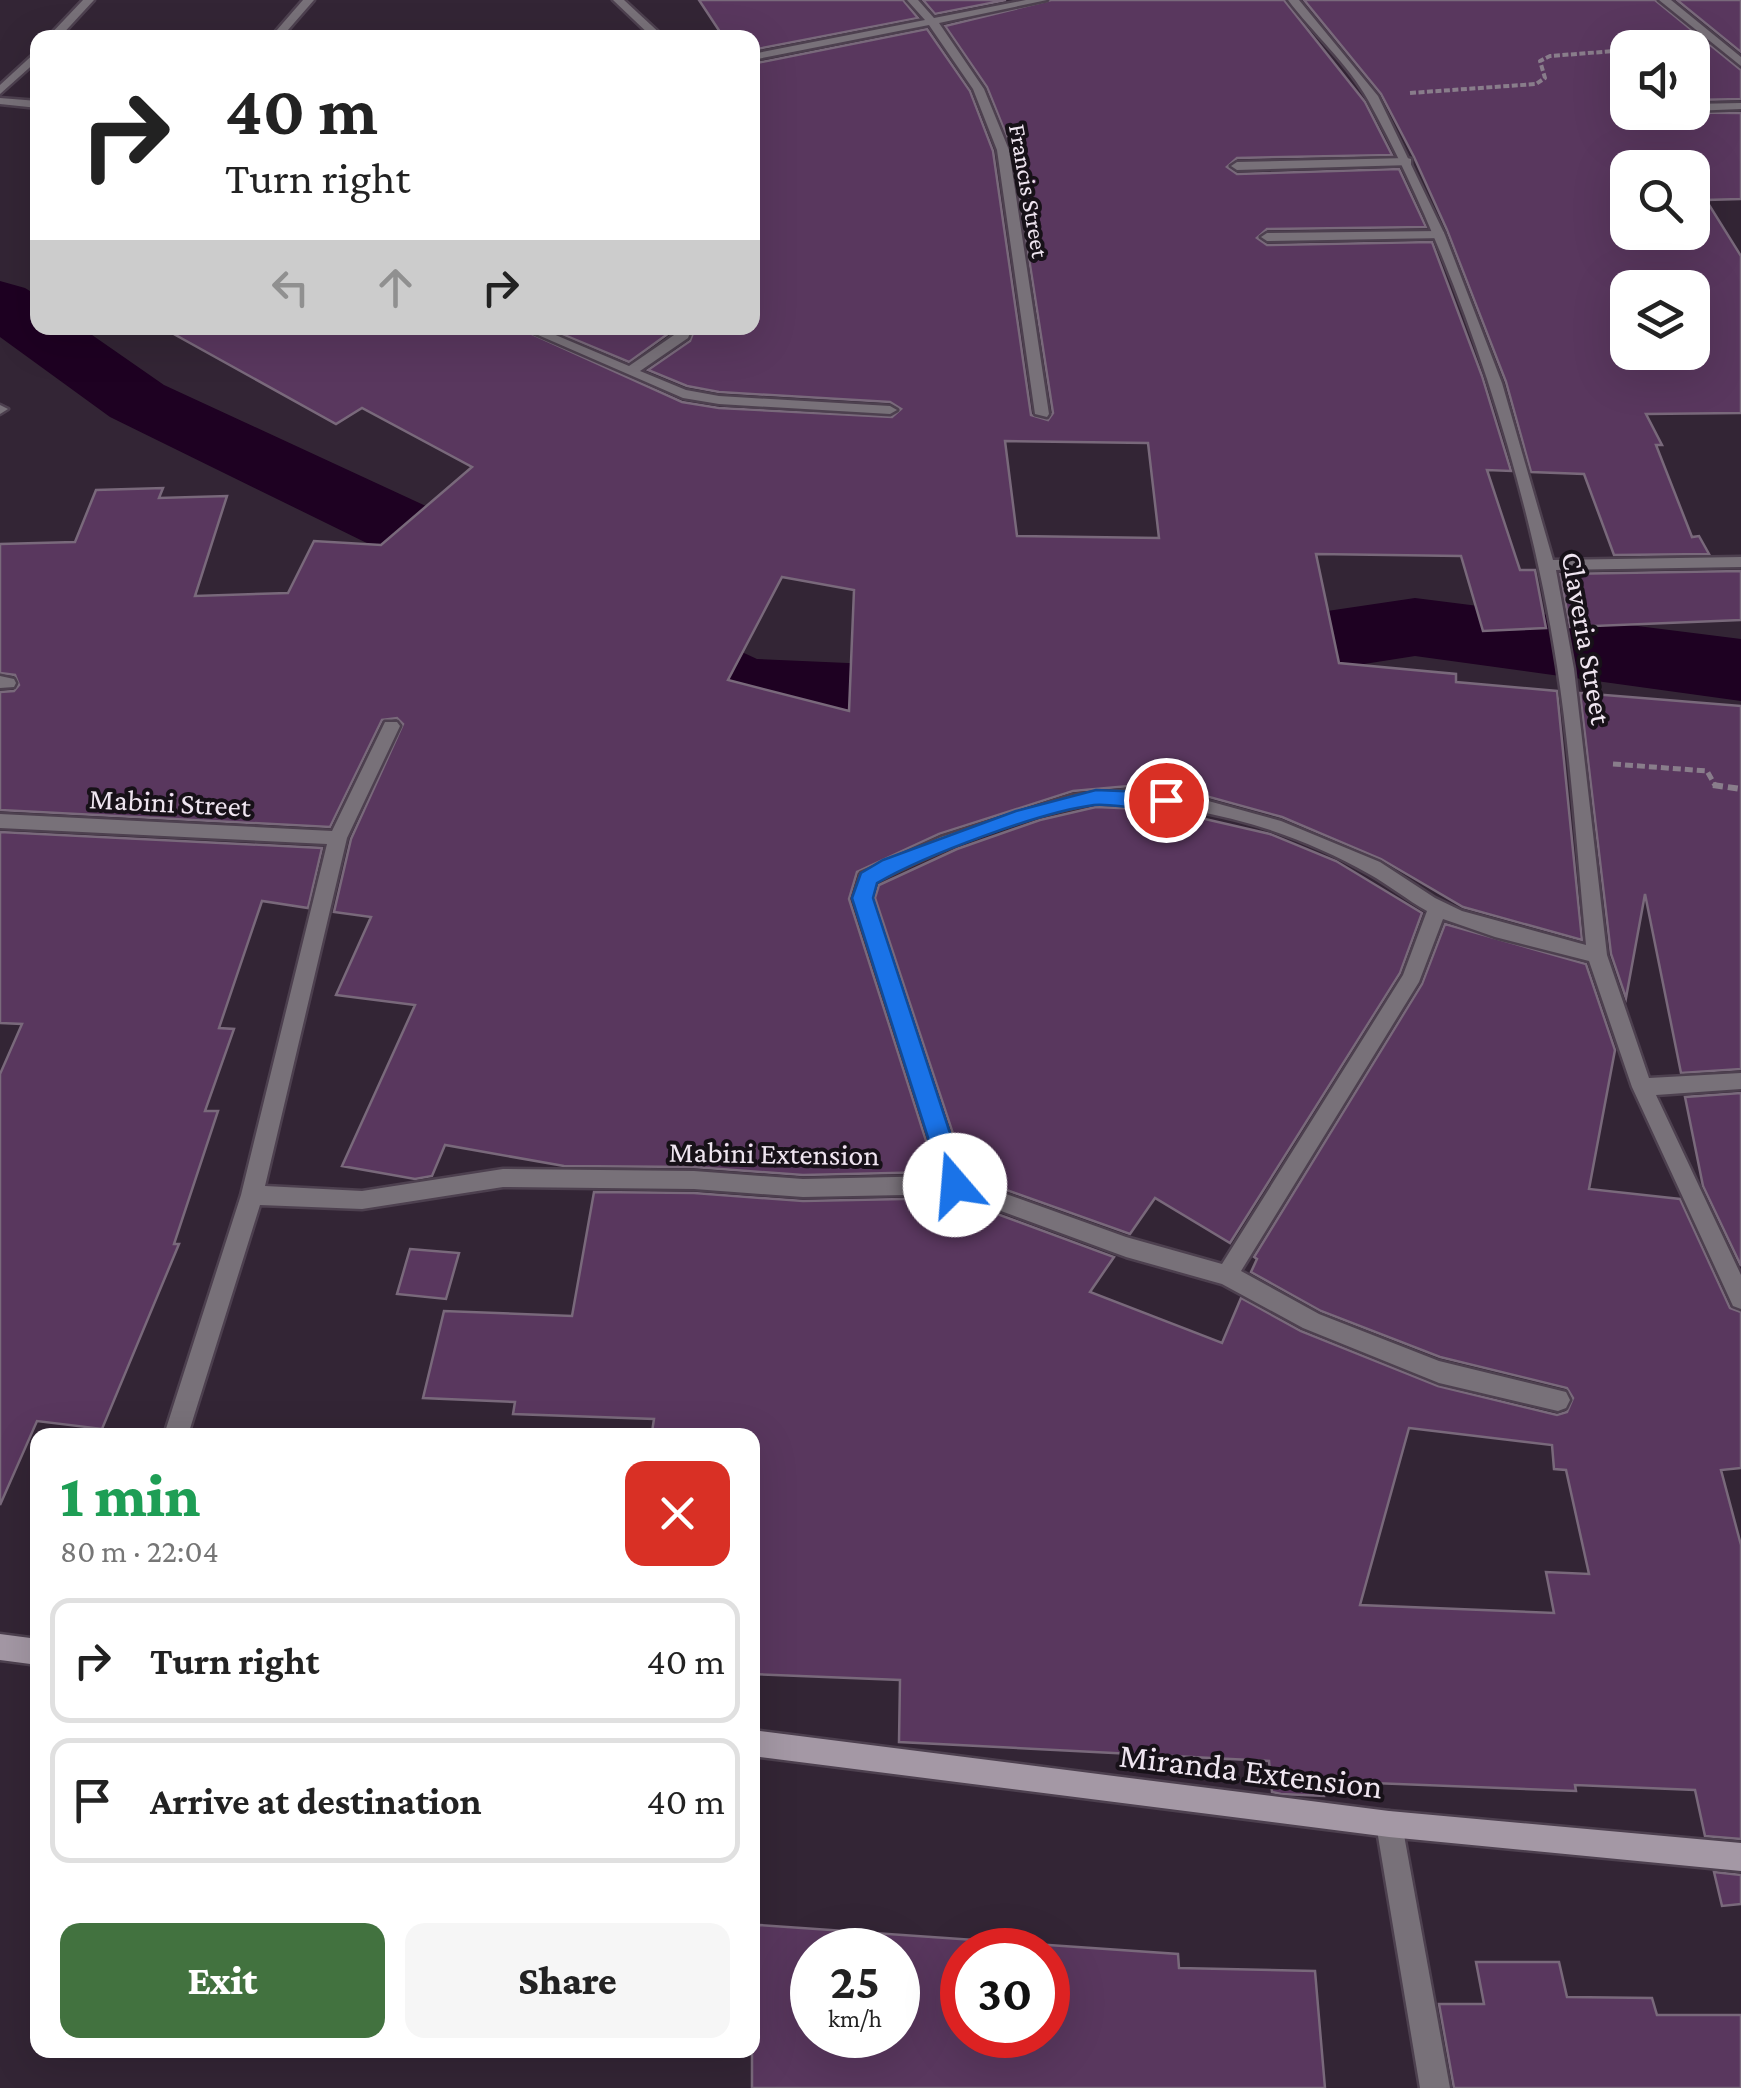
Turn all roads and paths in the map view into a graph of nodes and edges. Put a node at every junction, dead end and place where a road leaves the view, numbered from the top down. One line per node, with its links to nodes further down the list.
1 (89, 0): 9 (street)
2 (309, 0): 10 (street)
3 (618, 0): 11 (street)
4 (912, 0): 8 (street, Francis Street)
5 (1042, 0): 8 (street)
6 (1293, 0): 17 (street, Claveria Street)
7 (1664, 0): 15 (street)
8 (932, 20): 13 (street); 30 (street, Francis Street)
9 (60, 30)
10 (282, 30)
11 (651, 30)
12 (1610, 51): 17 (path)
13 (760, 54)
14 (30, 60): 16 (street)
15 (1741, 63)
16 (0, 91)
17 (1372, 96): 22 (street, Claveria Street)
18 (0, 102): 19 (street)
19 (30, 104)
20 (1741, 106): 21 (street)
21 (1710, 107)
22 (1406, 162): 23 (street); 24 (street, Claveria Street)
23 (1237, 166)
24 (1439, 234): 25 (street); 32 (street, Claveria Street)
25 (1267, 237)
26 (545, 335): 28 (street)
27 (682, 335): 28 (street)
28 (629, 372): 29 (street)
29 (890, 410)
30 (1042, 414)
31 (1741, 562): 32 (street)
32 (1547, 564): 34 (street, Claveria Street)
33 (391, 726): 37 (street)
34 (1576, 761): 35 (path); 39 (street, Claveria Street)
35 (1741, 788)
36 (0, 821): 37 (street, Mabini Street)
37 (338, 838): 43 (street)
38 (1438, 908): 39 (street); 42 (street); 44 (street)
39 (1597, 955): 41 (street, Claveria Street)
40 (1741, 1081): 41 (street)
41 (1642, 1087): 45 (street, Claveria Street)
42 (955, 1185): 43 (street, Mabini Extension); 44 (street, Mabini Extension)
43 (252, 1194): 47 (street)
44 (1227, 1275): 46 (street, Mabini Extension)
45 (1741, 1300)
46 (1558, 1400)
47 (178, 1428)
48 (0, 1647): 49 (main road)
49 (30, 1651)
50 (760, 1744): 51 (main road, Miranda Extension)
51 (1389, 1824): 52 (main road, Miranda Extension); 53 (street)
52 (1741, 1857)
53 (1435, 2088)

